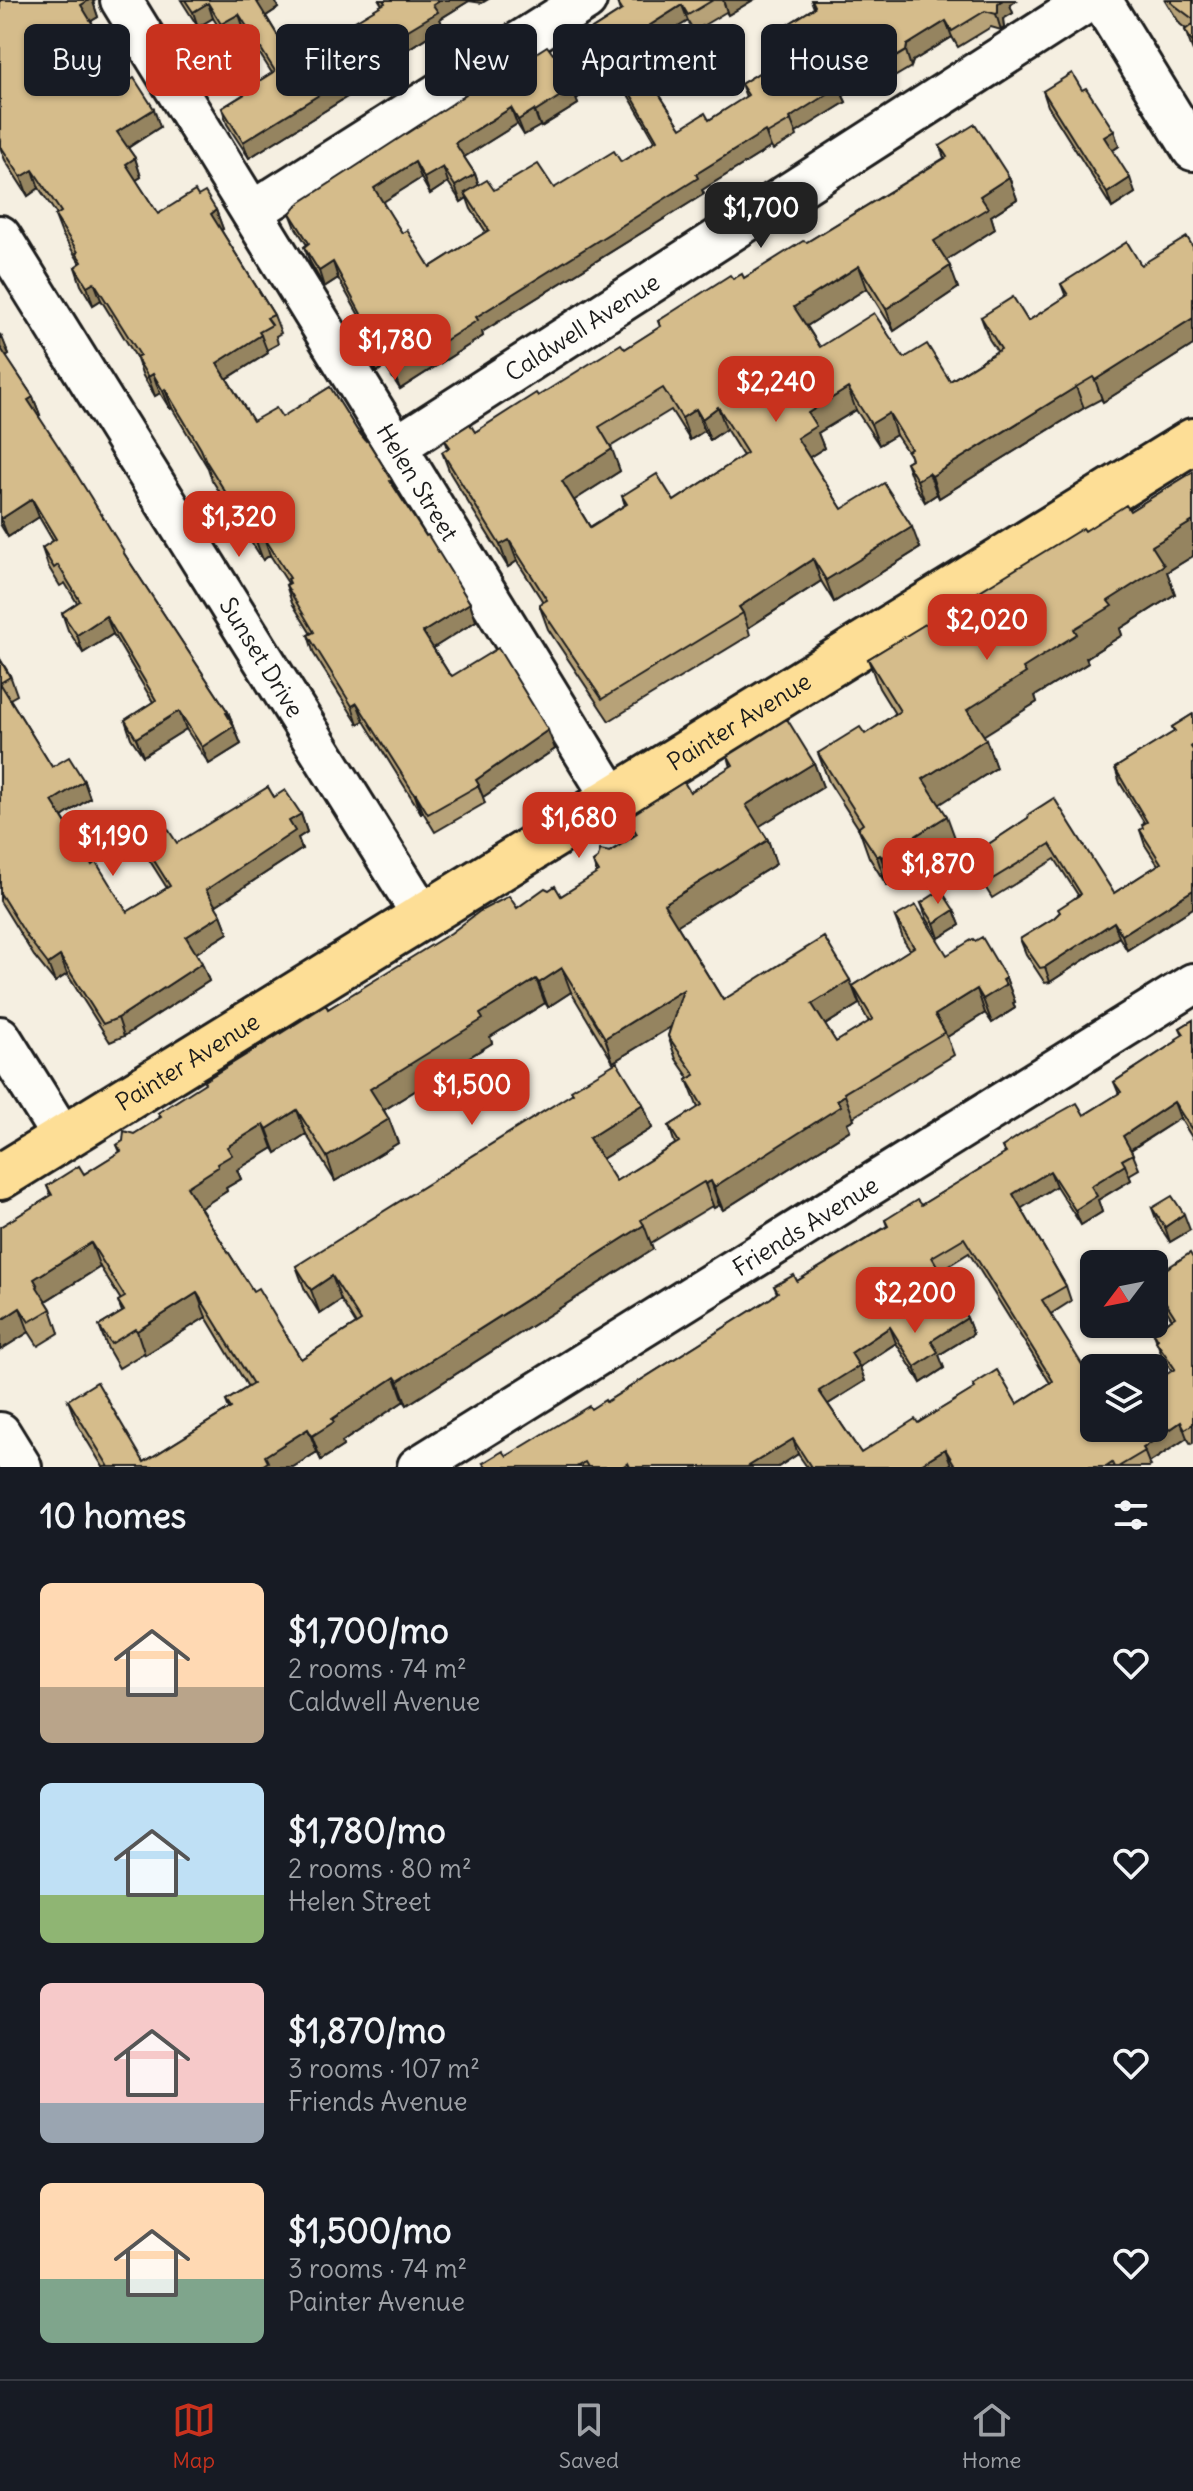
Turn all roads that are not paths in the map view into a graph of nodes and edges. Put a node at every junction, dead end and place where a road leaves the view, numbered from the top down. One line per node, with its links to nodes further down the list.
1 (121, 0): 6 (street, Helen Street)
2 (586, 0): 6 (street)
3 (1090, 0): 9 (street, Caldwell Avenue)
4 (1101, 0): 5 (street)
5 (1193, 150)
6 (252, 212): 9 (street, Helen Street)
7 (0, 236): 11 (street, Sunset Drive)
8 (1193, 441): 10 (main road, Painter Avenue)
9 (397, 446): 10 (street, Helen Street)
10 (613, 799): 11 (main road, Painter Avenue)
11 (423, 916): 14 (main road, Painter Avenue)
12 (1193, 984): 18 (street, Friends Avenue)
13 (0, 1037): 14 (street)
14 (63, 1138): 15 (main road, Painter Avenue)
15 (0, 1177)
16 (0, 1433): 17 (street)
17 (21, 1467)
18 (418, 1467)

